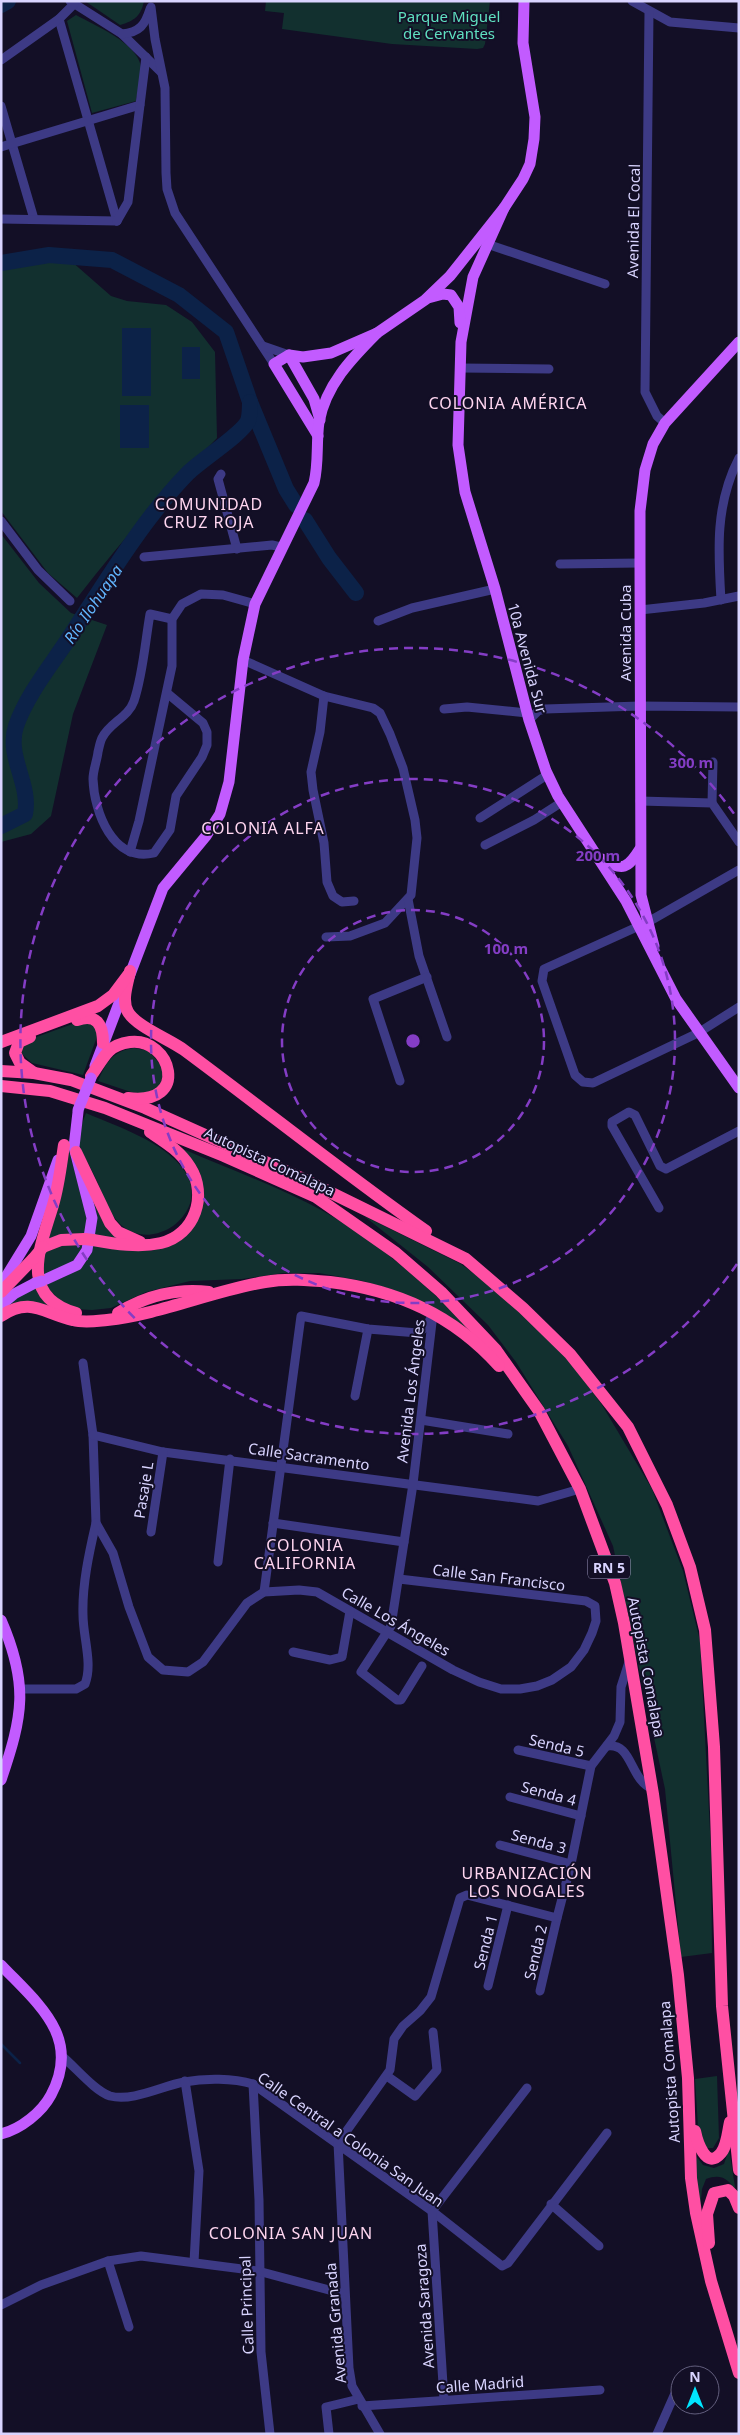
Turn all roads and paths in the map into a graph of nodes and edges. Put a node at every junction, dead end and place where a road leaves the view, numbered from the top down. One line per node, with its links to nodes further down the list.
1 (524, 1): 17 (main road, 10a Avenida Sur)
2 (632, 1): 5 (street)
3 (72, 3): 6 (street); 8 (street)
4 (152, 4): 8 (street); 11 (street)
5 (649, 12): 7 (street); 33 (street, Avenida El Cocal)
6 (60, 19): 10 (street); 14 (street)
7 (739, 28)
8 (122, 34): 9 (street)
9 (146, 57): 11 (street); 13 (street)
10 (1, 60)
11 (161, 72): 27 (street)
12 (1, 106): 15 (street)
13 (140, 106): 14 (street); 20 (street)
14 (89, 120): 15 (street); 20 (street)
15 (13, 144): 16 (street); 19 (street)
16 (1, 147)
17 (504, 208): 21 (main road, 10a Avenida Sur); 23 (main road, 10a Avenida Sur)
18 (1, 219): 19 (street)
19 (34, 219): 20 (street)
20 (117, 221)
21 (487, 244): 22 (street); 25 (main road, 10a Avenida Sur)
22 (605, 284)
23 (424, 300): 24 (main road); 25 (main road, 10a Avenida Sur)
24 (376, 333): 28 (main road); 32 (main road)
25 (461, 342): 30 (main road, 10a Avenida Sur)
26 (739, 342): 33 (main road, Avenida Cuba)
27 (264, 346): 28 (street); 29 (street)
28 (289, 355): 29 (main road); 32 (main road)
29 (274, 364): 34 (main road)
30 (460, 368): 31 (street); 43 (main road, 10a Avenida Sur)
31 (549, 369)
32 (320, 420): 34 (main road)
33 (665, 423): 41 (main road, Avenida Cuba)
34 (318, 436): 38 (main road)
35 (739, 458): 45 (street)
36 (221, 474): 39 (street)
37 (1, 521): 46 (street)
38 (281, 547): 39 (street); 47 (main road)
39 (237, 549): 40 (street)
40 (144, 557)
41 (640, 563): 42 (street); 48 (main road, Avenida Cuba)
42 (560, 564)
43 (495, 589): 50 (street); 57 (main road, 10a Avenida Sur)
44 (739, 596): 45 (street)
45 (721, 600): 48 (street)
46 (70, 601)
47 (255, 604): 49 (street); 51 (main road)
48 (640, 610): 54 (main road, Avenida Cuba)
49 (172, 618): 52 (street); 67 (street)
50 (378, 621)
51 (243, 660): 53 (street); 74 (main road)
52 (167, 693): 67 (street); 67 (street)
53 (324, 696): 70 (street); 71 (street)
54 (640, 706): 55 (street); 57 (street); 60 (main road, Avenida Cuba)
55 (739, 707)
56 (444, 709): 57 (street)
57 (528, 716): 59 (main road, 10a Avenida Sur)
58 (713, 762): 62 (street)
59 (547, 775): 61 (main road, 10a Avenida Sur); 63 (street)
60 (640, 801): 62 (street); 66 (main road, Avenida Cuba)
61 (562, 802): 65 (street); 68 (main road, 10a Avenida Sur)
62 (712, 803): 64 (street)
63 (480, 818)
64 (739, 842)
65 (485, 845)
66 (640, 849): 68 (main road); 72 (main road, Avenida Cuba)
67 (130, 852)
68 (599, 856): 72 (main road, 10a Avenida Sur)
69 (739, 870): 72 (street)
70 (408, 898): 73 (street); 75 (street)
71 (354, 901)
72 (644, 924): 77 (main road, Avenida Cuba); 77 (street)
73 (326, 937)
74 (130, 971): 79 (highway); 80 (main road); 95 (highway)
75 (427, 977): 78 (street); 84 (street)
76 (739, 1007): 77 (street)
77 (698, 1033): 86 (main road, Avenida Cuba)
78 (447, 1037)
79 (1, 1042)
80 (103, 1042): 82 (highway); 83 (main road)
81 (1, 1071): 82 (highway, Autopista Comalapa)
82 (34, 1072): 87 (highway, Autopista Comalapa)
83 (91, 1077): 87 (highway); 89 (main road, bridge)
84 (400, 1081)
85 (1, 1086): 88 (highway, Autopista Comalapa / RN 5)
86 (739, 1088)
87 (108, 1093): 95 (highway, Autopista Comalapa)
88 (105, 1108): 94 (highway); 107 (highway, Autopista Comalapa / RN 5)
89 (78, 1111): 91 (main road); 92 (main road)
90 (739, 1131): 93 (street)
91 (64, 1145): 96 (main road); 101 (highway)
92 (76, 1152): 94 (highway); 100 (main road)
93 (659, 1208)
94 (150, 1243): 97 (highway, bridge)
95 (466, 1259): 152 (highway, Autopista Comalapa)
96 (1, 1285)
97 (1, 1292)
98 (216, 1293): 99 (highway); 101 (highway); 102 (highway)
99 (194, 1299): 101 (highway); 103 (highway)
100 (1, 1305)
101 (118, 1313)
102 (433, 1314): 104 (street, Avenida Los Ángeles); 107 (highway); 108 (street, Avenida Los Ángeles)
103 (1, 1316)
104 (368, 1329): 106 (street); 113 (street, Avenida Los Ángeles)
105 (83, 1363): 110 (street)
106 (356, 1396)
107 (540, 1411): 115 (highway, Autopista Comalapa / RN 5)
108 (421, 1420): 109 (street); 114 (street, Avenida Los Ángeles)
109 (508, 1434)
110 (93, 1435): 111 (street, Calle Sacramento); 116 (street)
111 (163, 1452): 112 (street, Calle Sacramento); 118 (street, Pasaje L)
112 (230, 1459): 113 (street, Calle Sacramento); 120 (street)
113 (279, 1468): 114 (street, Calle Sacramento); 117 (street, Avenida Los Ángeles)
114 (413, 1484): 115 (street, Calle Sacramento); 119 (street, Avenida Los Ángeles)
115 (580, 1489): 128 (highway, Autopista Comalapa / RN 5)
116 (96, 1524): 122 (street); 130 (street)
117 (273, 1524): 119 (street); 122 (street, Avenida Los Ángeles)
118 (151, 1532)
119 (404, 1542): 121 (street, Avenida Los Ángeles)
120 (218, 1562)
121 (399, 1579): 123 (street, Calle San Francisco); 126 (street, Avenida Los Ángeles)
122 (264, 1592): 124 (street, Calle Los Ángeles)
123 (595, 1606): 126 (street, Calle Los Ángeles)
124 (350, 1611): 126 (street, Calle Los Ángeles); 127 (street)
125 (1, 1620): 130 (main road)
126 (386, 1632): 129 (street, Avenida Los Ángeles)
127 (294, 1652)
128 (630, 1656): 131 (street); 135 (highway, Autopista Comalapa / RN 5)
129 (422, 1666)
130 (21, 1689): 134 (main road)
131 (607, 1746): 133 (street); 135 (street)
132 (518, 1750): 133 (street, Senda 5)
133 (591, 1766): 137 (street)
134 (1, 1780)
135 (653, 1789): 151 (highway, Autopista Comalapa / RN 5)
136 (510, 1797): 137 (street, Senda 4)
137 (581, 1816): 139 (street)
138 (500, 1845): 139 (street, Senda 3)
139 (571, 1864): 141 (street)
140 (508, 1905): 141 (street); 143 (street, Senda 1); 147 (street)
141 (557, 1918): 144 (street, Senda 2)
142 (1, 1965): 146 (main road)
143 (488, 1986)
144 (540, 1992)
145 (433, 2032): 147 (street)
146 (63, 2057): 148 (street, Calle Central a Colonia San Juan); 154 (main road)
147 (385, 2079): 155 (street)
148 (185, 2081): 149 (street, Calle Central a Colonia San Juan); 162 (street)
149 (253, 2084): 155 (street, Calle Central a Colonia San Juan); 163 (street, Calle Principal)
150 (527, 2088): 159 (street)
151 (689, 2107): 152 (highway); 164 (highway, Autopista Comalapa / RN 5)
152 (732, 2113): 156 (highway, Autopista Comalapa)
153 (607, 2133): 157 (street)
154 (1, 2134)
155 (338, 2143): 159 (street, Calle Central a Colonia San Juan); 165 (street, Avenida Granada)
156 (739, 2170)
157 (551, 2204): 159 (street, Calle Central a Colonia San Juan); 160 (street)
158 (739, 2208): 164 (highway)
159 (432, 2211): 170 (street, Avenida Saragoza)
160 (600, 2246)
161 (108, 2261): 162 (street); 166 (street); 167 (street)
162 (194, 2262): 163 (street)
163 (258, 2271): 165 (street); 173 (street, Calle Principal)
164 (711, 2281): 168 (highway, Autopista Comalapa / RN 5)
165 (344, 2294): 171 (street, Avenida Granada)
166 (1, 2305)
167 (129, 2327)
168 (739, 2373)
169 (600, 2390): 170 (street, Calle Madrid)
170 (444, 2400): 171 (street, Calle Madrid)
171 (361, 2402): 174 (street, Calle Madrid); 175 (street, Avenida Granada)
172 (670, 2405): 176 (street)
173 (270, 2434)
174 (329, 2434)
175 (380, 2434)
176 (657, 2434)

